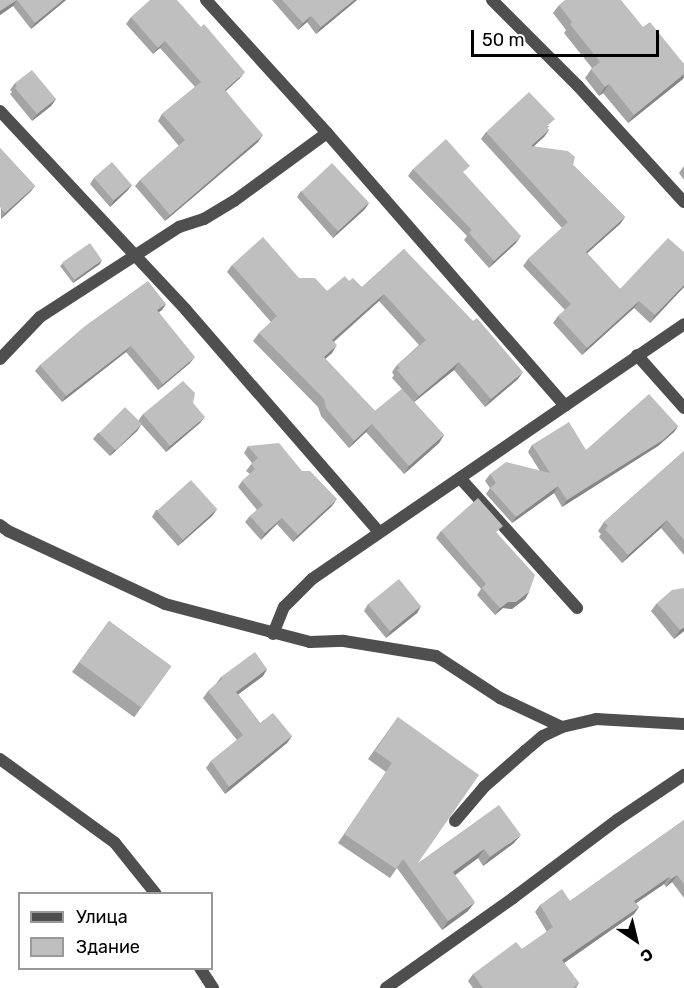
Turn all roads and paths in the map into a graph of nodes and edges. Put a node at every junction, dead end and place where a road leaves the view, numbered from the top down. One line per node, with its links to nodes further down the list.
1 (206, 0): 4 (street)
2 (492, 0): 5 (street)
3 (0, 111): 6 (street)
4 (327, 133): 6 (street); 10 (street)
5 (684, 202)
6 (133, 256): 9 (street); 14 (street)
7 (684, 324): 8 (street)
8 (637, 355): 10 (street); 11 (street)
9 (0, 359)
10 (565, 406): 12 (street)
11 (684, 408)
12 (460, 478): 14 (street); 15 (street)
13 (0, 525): 16 (street)
14 (379, 532): 16 (street)
15 (577, 608)
16 (273, 633): 18 (street)
17 (684, 724): 18 (street)
18 (562, 727): 21 (street)
19 (0, 759): 22 (street)
20 (684, 775): 25 (street)
21 (455, 821)
22 (154, 892)
23 (202, 970): 24 (street)
24 (213, 988)
25 (386, 988)

